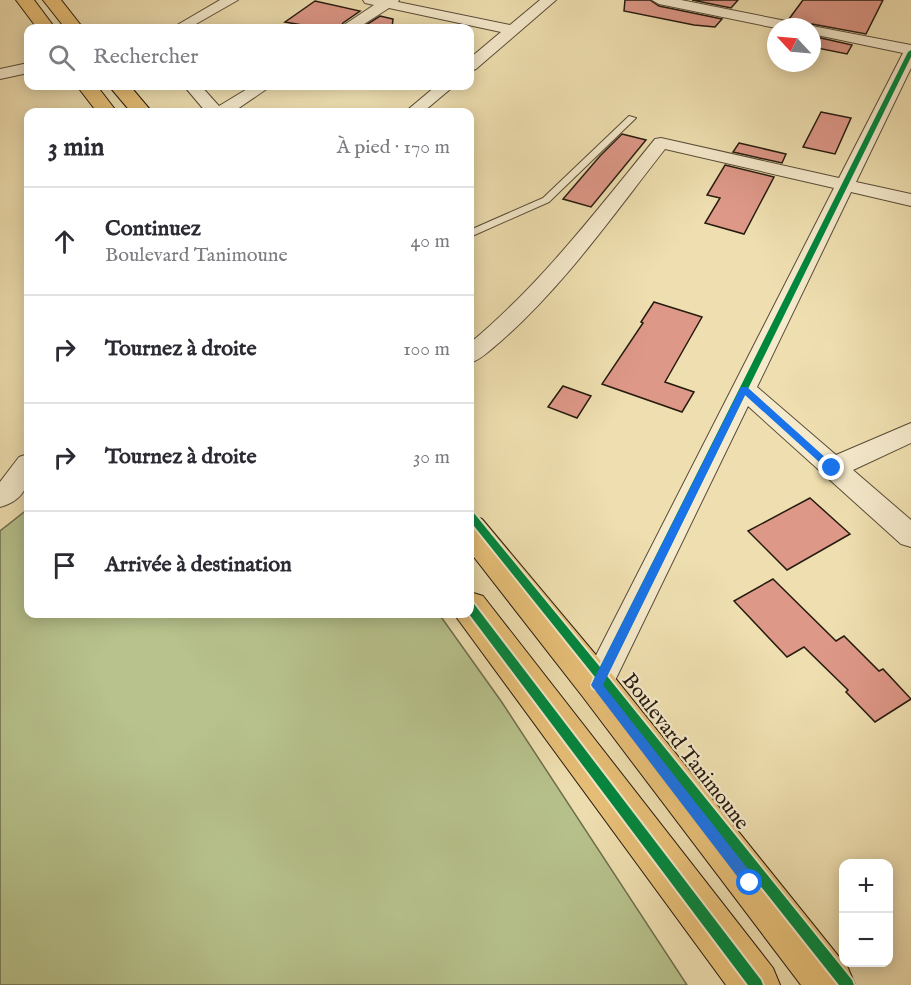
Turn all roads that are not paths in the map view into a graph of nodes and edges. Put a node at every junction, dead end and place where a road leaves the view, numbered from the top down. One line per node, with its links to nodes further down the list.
1 (25, 0): 9 (main road)
2 (52, 0): 10 (main road)
3 (231, 0): 11 (street)
4 (370, 0): 7 (street)
5 (549, 0): 13 (street)
6 (659, 0): 8 (street)
7 (389, 2): 12 (street); 13 (street)
8 (767, 21)
9 (43, 24)
10 (71, 24)
11 (186, 24)
12 (355, 24)
13 (513, 30): 16 (street)
14 (821, 32): 15 (street)
15 (911, 51): 30 (street)
16 (474, 63)
17 (24, 69): 18 (street)
18 (0, 74)
19 (90, 90): 24 (main road)
20 (123, 90): 25 (main road)
21 (196, 90): 26 (street)
22 (257, 90): 27 (street)
23 (441, 90): 28 (street)
24 (105, 108)
25 (139, 108)
26 (211, 108)
27 (228, 108)
28 (418, 108)
29 (632, 118): 32 (lane)
30 (845, 184): 31 (street); 33 (street); 34 (street)
31 (911, 200)
32 (474, 232)
33 (474, 352)
34 (744, 389): 36 (street); 42 (street)
35 (911, 432): 36 (street)
36 (832, 468): 40 (street)
37 (24, 470): 38 (street)
38 (0, 497)
39 (474, 533): 42 (main road, Boulevard Tanimoune)
40 (911, 536)
41 (474, 613): 43 (main road)
42 (597, 685): 44 (main road, Boulevard Tanimoune)
43 (756, 985)
44 (831, 985)

